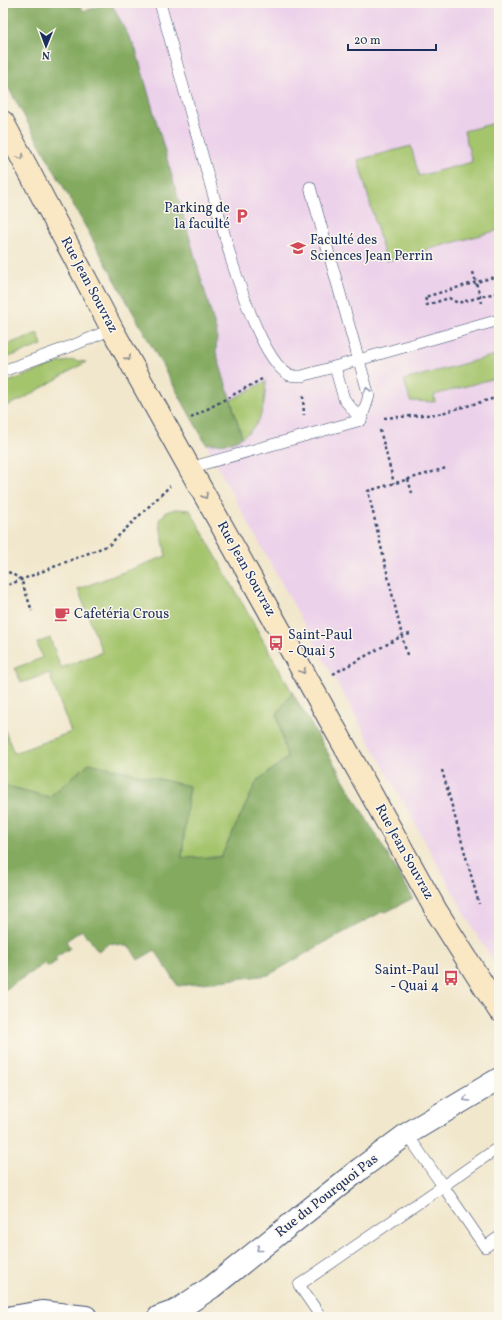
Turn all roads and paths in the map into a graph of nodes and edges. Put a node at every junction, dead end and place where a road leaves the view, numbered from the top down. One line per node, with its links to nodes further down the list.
1 (160, 3): 13 (lane)
2 (3, 122): 10 (main road, Rue Jean Souvraz, one-way to 10)
3 (310, 187): 11 (lane)
4 (473, 272): 6 (path)
5 (499, 277): 6 (path)
6 (476, 282): 7 (path); 8 (path)
7 (479, 292)
8 (499, 292)
9 (499, 320): 11 (lane)
10 (112, 329): 14 (lane); 19 (main road, Rue Jean Souvraz, one-way to 19)
11 (360, 360): 12 (lane); 18 (lane, one-way to 11)
12 (334, 367): 15 (lane); 18 (lane)
13 (282, 369): 15 (lane); 19 (path)
14 (3, 371)
15 (302, 376): 20 (path)
16 (499, 397): 17 (path)
17 (377, 419): 18 (path); 24 (path)
18 (361, 420): 20 (lane)
19 (168, 430): 21 (main road, Rue Jean Souvraz)
20 (305, 436): 21 (lane)
21 (189, 468): 27 (path); 33 (main road, Rue Jean Souvraz, one-way to 33)
22 (446, 468): 23 (path)
23 (408, 479): 24 (path); 25 (path)
24 (394, 483): 31 (path)
25 (412, 493)
26 (3, 568): 27 (path)
27 (21, 579): 28 (path); 29 (path)
28 (3, 587)
29 (32, 611)
30 (410, 634): 31 (path)
31 (402, 636): 32 (path); 33 (path)
32 (407, 655)
33 (313, 688): 36 (main road, Rue Jean Souvraz)
34 (442, 770): 35 (path)
35 (480, 904)
36 (499, 1010)
37 (499, 1079): 38 (street, Rue du Pourquoi Pas, one-way to 38)
38 (407, 1134): 40 (lane); 44 (street, Rue du Pourquoi Pas, one-way to 44)
39 (499, 1147): 40 (lane)
40 (442, 1186): 41 (lane); 45 (lane)
41 (499, 1237)
42 (12, 1317): 43 (street)
43 (86, 1317)
44 (159, 1317)
45 (321, 1317)

